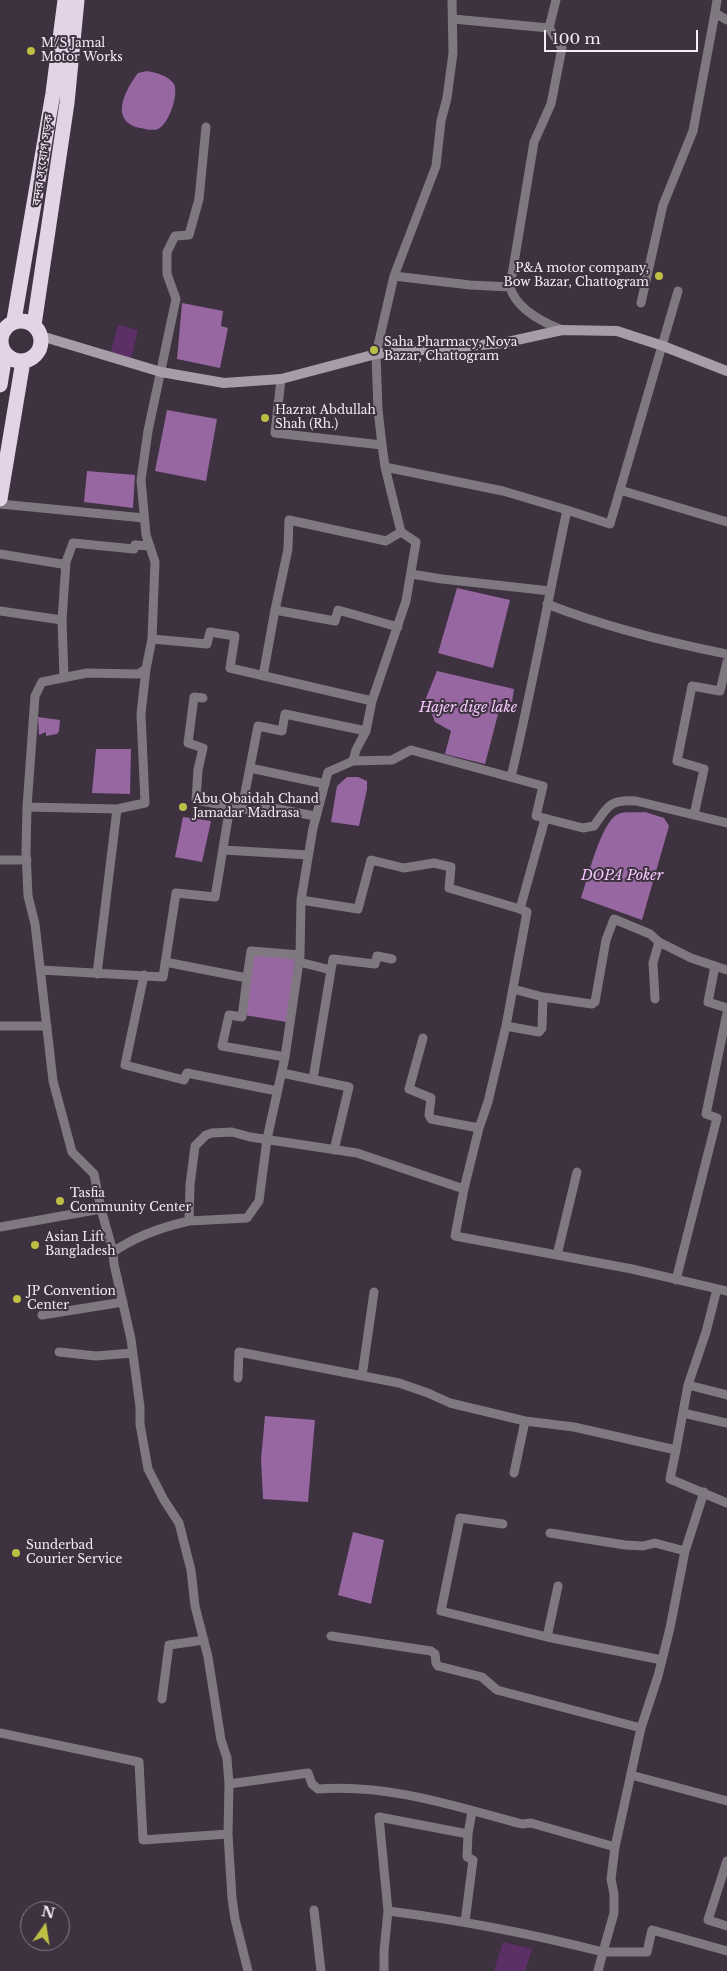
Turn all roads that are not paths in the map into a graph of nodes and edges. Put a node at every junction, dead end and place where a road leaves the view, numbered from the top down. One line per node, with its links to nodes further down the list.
1 (65, 0): 15 (highway, বন্দর সংযোগ সড়ক)
2 (77, 0): 17 (highway, বন্দর সংযোগ সড়ক)
3 (452, 0): 7 (street)
4 (556, 0): 9 (street)
5 (717, 0): 6 (street)
6 (715, 13): 8 (street); 14 (street)
7 (453, 19): 9 (street); 11 (street)
8 (727, 20)
9 (549, 28): 12 (street)
10 (206, 127): 24 (street)
11 (394, 276): 12 (street); 21 (street)
12 (510, 287): 16 (street)
13 (678, 291): 19 (street)
14 (641, 303)
15 (14, 320): 17 (highway); 18 (highway)
16 (562, 330): 19 (street); 21 (street)
17 (37, 331): 22 (highway); 24 (street)
18 (0, 338): 20 (highway)
19 (663, 346): 23 (street); 29 (street)
20 (5, 354): 22 (highway); 26 (highway)
21 (376, 354): 25 (street); 27 (street)
22 (24, 361): 30 (highway)
23 (727, 371)
24 (161, 372): 25 (street); 33 (street)
25 (281, 379): 27 (street)
26 (0, 385)
27 (382, 445): 28 (street)
28 (385, 467): 32 (street); 35 (street)
29 (620, 490): 32 (street); 34 (street)
30 (0, 499)
31 (0, 504): 33 (street)
32 (567, 510): 40 (street)
33 (144, 518): 36 (street)
34 (727, 522)
35 (401, 532): 39 (street); 42 (street)
36 (150, 546): 38 (street); 46 (street)
37 (0, 554): 38 (street)
38 (66, 562): 44 (street)
39 (411, 574): 40 (street); 45 (street)
40 (550, 591): 41 (street)
41 (547, 604): 47 (street); 57 (street)
42 (275, 610): 45 (street); 50 (street)
43 (0, 611): 44 (street)
44 (62, 620): 51 (street)
45 (398, 627): 53 (street)
46 (152, 639): 49 (street); 50 (street)
47 (727, 654)
48 (727, 662): 63 (street)
49 (146, 669): 51 (street); 62 (street)
50 (262, 676): 53 (street)
51 (64, 678): 60 (street)
52 (203, 698): 59 (street)
53 (372, 701): 54 (street)
54 (366, 731): 55 (street); 56 (street)
55 (353, 761): 57 (street); 58 (street)
56 (250, 768): 58 (street); 61 (street)
57 (511, 777): 65 (street)
58 (325, 784): 64 (street)
59 (230, 806): 61 (street); 67 (street)
60 (28, 807): 62 (street); 70 (street)
61 (242, 808): 64 (street)
62 (117, 809): 81 (street)
63 (694, 815): 65 (street); 66 (street)
64 (315, 816): 68 (street)
65 (545, 818): 72 (street)
66 (727, 823)
67 (223, 850): 68 (street); 76 (street)
68 (308, 855): 71 (street)
69 (0, 860): 70 (street)
70 (27, 860): 78 (street)
71 (301, 900): 72 (street); 74 (street)
72 (520, 909): 84 (street)
73 (659, 942): 77 (street); 85 (street); 86 (street)
74 (299, 959): 79 (street); 83 (street); 93 (street)
75 (392, 959): 79 (street)
76 (165, 962): 82 (street); 83 (street)
77 (716, 966): 80 (street); 87 (street)
78 (41, 970): 81 (street); 90 (street)
79 (331, 970): 95 (street)
80 (727, 970)
81 (97, 974): 82 (street)
82 (144, 975): 96 (street)
83 (247, 978): 93 (street)
84 (513, 989): 85 (street); 91 (street)
85 (544, 997): 91 (street)
86 (655, 999)
87 (727, 1008)
88 (727, 1013): 107 (street)
89 (0, 1026): 90 (street)
90 (47, 1026): 102 (street)
91 (506, 1026): 97 (street)
92 (423, 1038): 97 (street)
93 (285, 1057): 94 (street)
94 (282, 1073): 95 (street); 96 (street)
95 (313, 1079): 99 (street)
96 (277, 1091): 98 (street)
97 (479, 1128): 101 (street)
98 (267, 1139): 99 (street); 103 (street); 103 (street)
99 (334, 1150): 101 (street)
100 (577, 1172): 106 (street)
101 (464, 1189): 106 (street)
102 (101, 1209): 104 (street); 105 (street)
103 (189, 1220): 105 (street)
104 (0, 1227)
105 (113, 1252): 111 (street)
106 (557, 1255): 107 (street)
107 (676, 1280): 108 (street)
108 (717, 1289): 109 (street); 117 (street)
109 (727, 1291)
110 (374, 1292): 115 (street)
111 (123, 1302): 112 (street); 114 (street)
112 (42, 1315)
113 (59, 1352): 114 (street)
114 (132, 1353): 132 (street)
115 (362, 1376): 116 (street); 120 (street)
116 (238, 1378)
117 (688, 1385): 118 (street); 119 (street)
118 (727, 1395)
119 (683, 1413): 121 (street); 122 (street)
120 (524, 1421): 122 (street); 123 (street)
121 (727, 1423)
122 (676, 1450): 124 (street)
123 (514, 1473)
124 (704, 1492): 125 (street); 128 (street)
125 (727, 1503)
126 (503, 1524): 131 (street)
127 (550, 1533): 128 (street)
128 (685, 1551): 133 (street)
129 (558, 1586): 131 (street)
130 (331, 1636): 135 (street)
131 (547, 1637): 133 (street)
132 (204, 1640): 134 (street); 138 (street)
133 (662, 1660): 135 (street)
134 (162, 1699)
135 (641, 1728): 137 (street)
136 (0, 1733): 141 (street)
137 (631, 1775): 139 (street); 143 (street)
138 (229, 1784): 140 (street); 141 (street)
139 (727, 1801)
140 (472, 1811): 142 (street); 143 (street)
141 (228, 1834): 151 (street)
142 (468, 1834): 146 (street); 147 (street)
143 (615, 1847): 150 (street)
144 (727, 1861): 148 (street)
145 (314, 1910): 152 (street)
146 (388, 1911): 147 (street); 153 (street)
147 (465, 1922): 150 (street)
148 (727, 1926)
149 (727, 1951): 150 (street)
150 (603, 1952): 154 (street)
151 (248, 1971)
152 (321, 1971)
153 (384, 1971)
154 (598, 1971)

